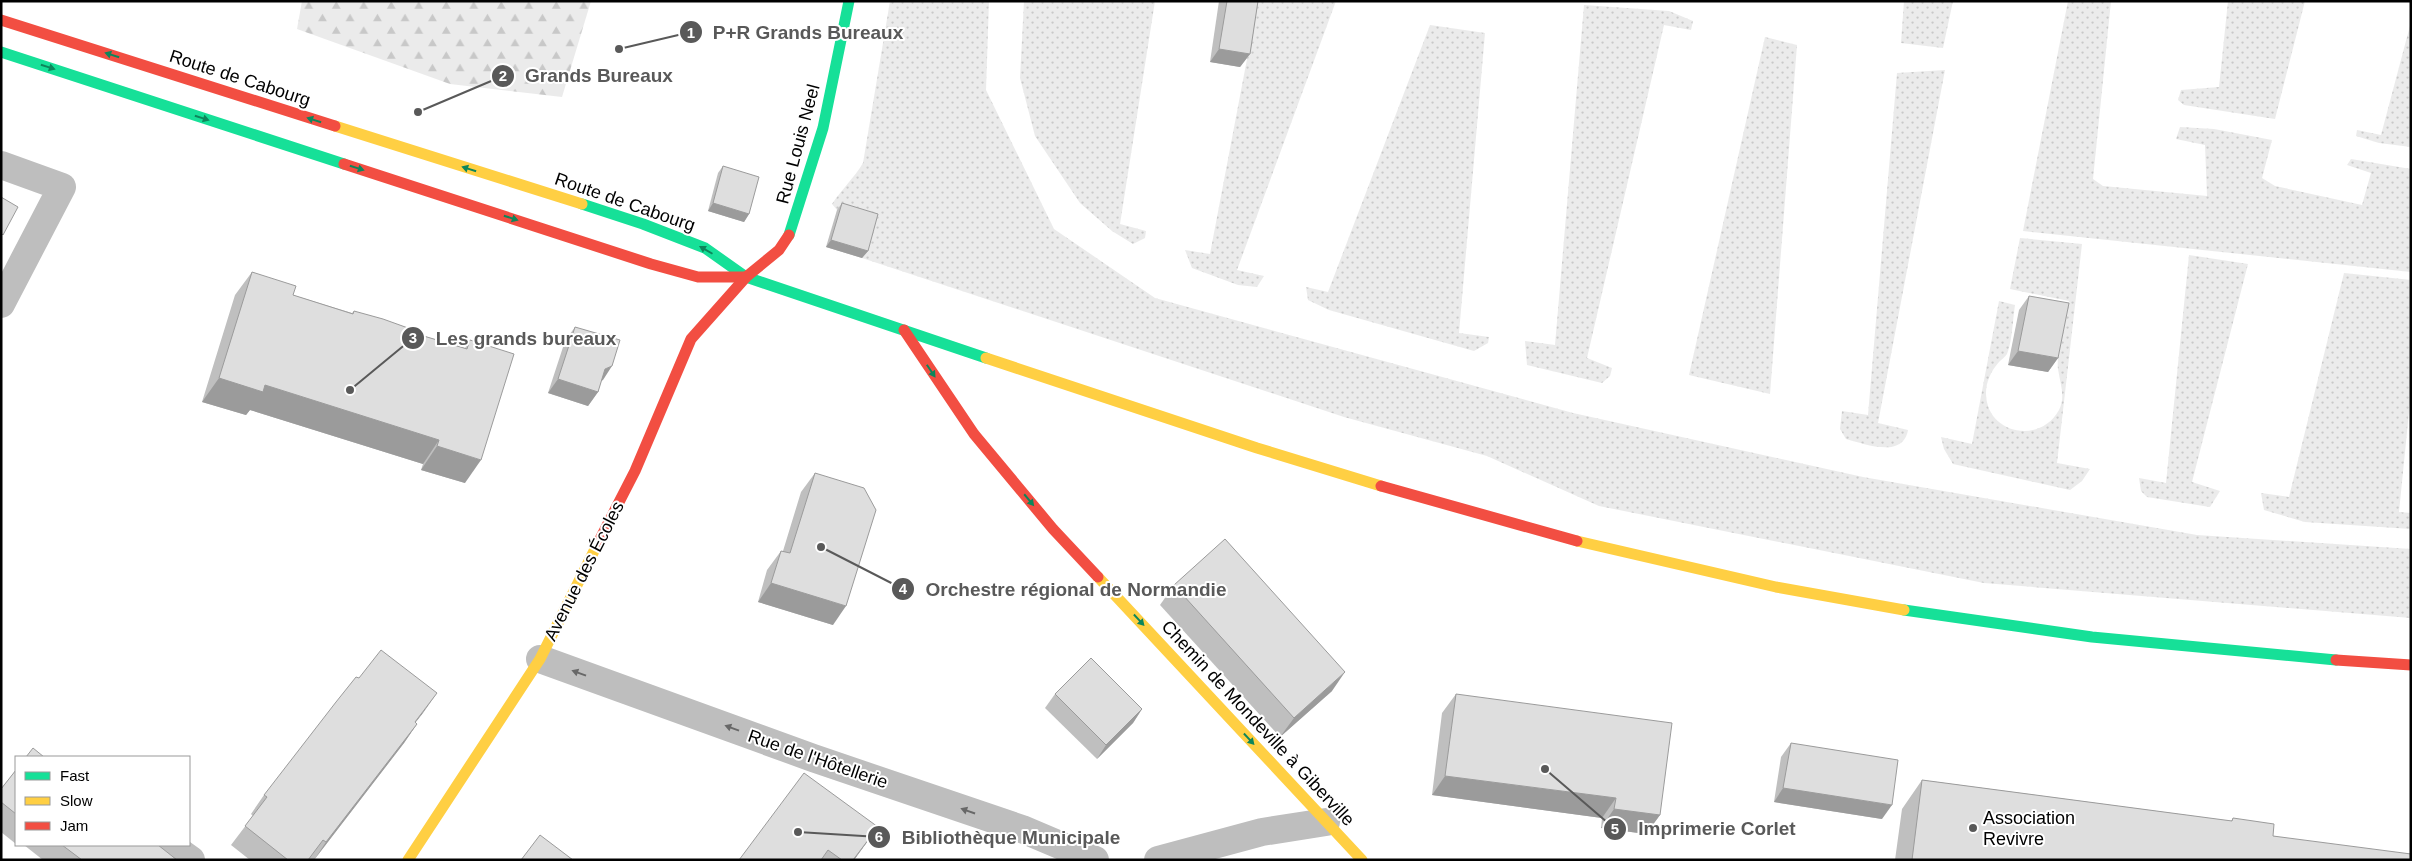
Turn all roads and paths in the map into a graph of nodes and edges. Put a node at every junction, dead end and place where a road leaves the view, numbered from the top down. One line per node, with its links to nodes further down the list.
1 (849, 1): 5 (main road, Rue Louis Neel)
2 (1, 20): 5 (main road, Route de Cabourg, one-way to 2)
3 (1, 52): 5 (main road, one-way to 5)
4 (1, 165): 6 (street)
5 (746, 277): 7 (main road); 8 (main road, Avenue des Écoles)
6 (1, 304)
7 (904, 330): 9 (main road); 10 (main road, Chemin de Mondeville à Giberville, one-way to 10)
8 (540, 660): 13 (main road, Avenue des Écoles); 14 (street, Rue de l'Hôtellerie, one-way to 8)
9 (2411, 665)
10 (1326, 822): 15 (street); 16 (main road, Chemin de Mondeville à Giberville)
11 (171, 846): 12 (street)
12 (191, 860)
13 (408, 860)
14 (1095, 860)
15 (1158, 860)
16 (1362, 860)

